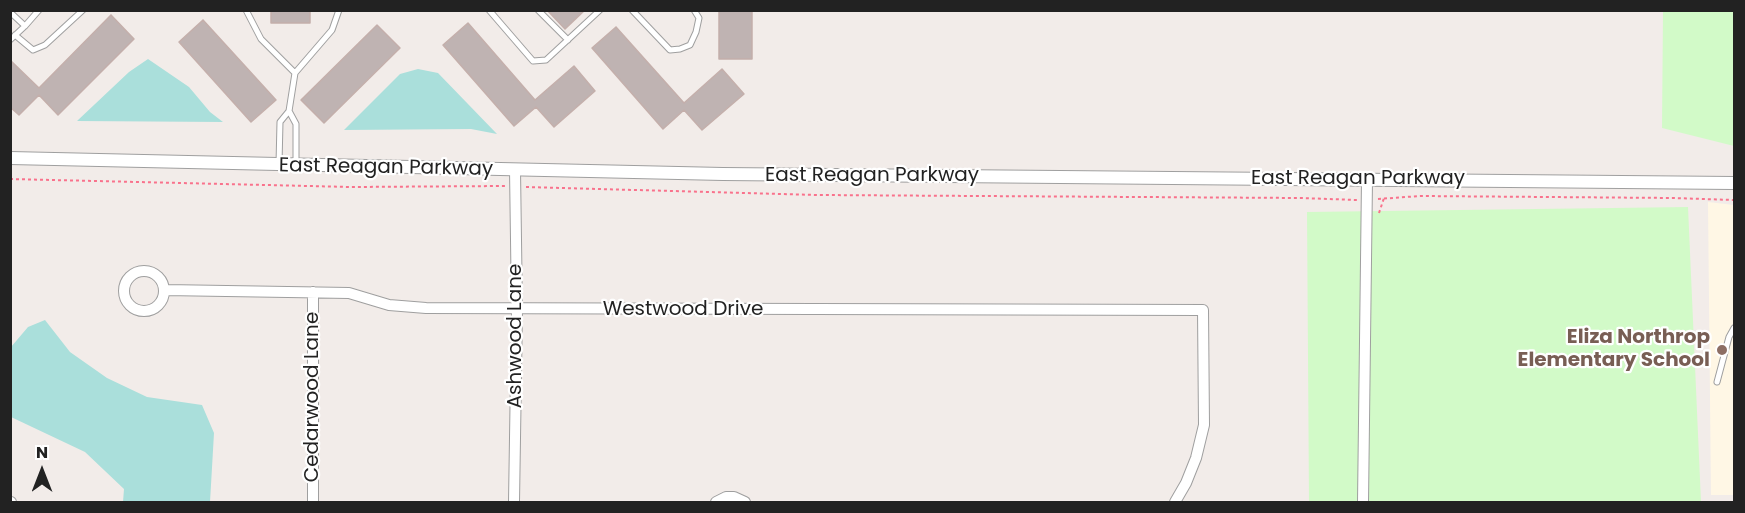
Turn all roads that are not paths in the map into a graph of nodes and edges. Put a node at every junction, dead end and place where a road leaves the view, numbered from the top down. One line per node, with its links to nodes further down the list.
1 (39, 10): 11 (lane)
2 (82, 10): 12 (lane)
3 (246, 10): 14 (lane)
4 (339, 10): 14 (lane)
5 (489, 10): 13 (lane)
6 (538, 10): 13 (lane)
7 (600, 10): 13 (lane)
8 (632, 10): 9 (lane)
9 (694, 10)
10 (10, 12): 11 (lane)
11 (25, 26): 12 (lane)
12 (13, 37)
13 (568, 40)
14 (295, 73): 15 (lane)
15 (289, 111): 17 (lane); 18 (lane)
16 (10, 158): 17 (street, East Reagan Parkway)
17 (279, 165): 18 (street, East Reagan Parkway)
18 (296, 166): 19 (street, East Reagan Parkway)
19 (515, 170): 20 (street, East Reagan Parkway); 24 (street, Ashwood Lane)
20 (1366, 180): 21 (street, East Reagan Parkway); 32 (street)
21 (1734, 183)
22 (165, 290): 23 (street, Westwood Drive)
23 (313, 292): 24 (street, Westwood Drive); 27 (street, Cedarwood Lane)
24 (517, 310): 28 (street, Ashwood Lane); 31 (street, Westwood Drive)
25 (1734, 328): 26 (lane)
26 (1717, 382)
27 (313, 502)
28 (514, 502)
29 (716, 502): 30 (street)
30 (745, 502)
31 (1175, 502)
32 (1363, 502)

